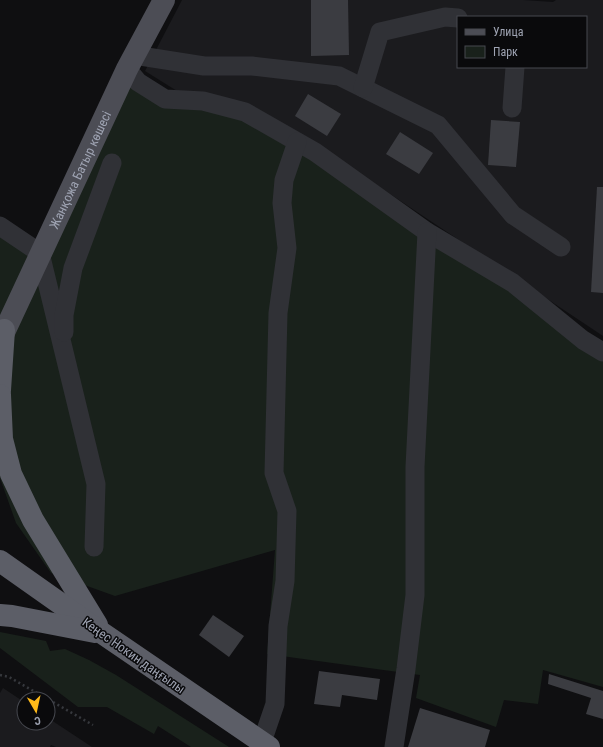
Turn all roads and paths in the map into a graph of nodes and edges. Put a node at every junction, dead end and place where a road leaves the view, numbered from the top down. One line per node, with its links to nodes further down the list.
1 (164, 0): 3 (main road, Жанқожа Батыр көшесі)
2 (457, 18): 5 (lane)
3 (130, 62): 5 (lane); 7 (lane); 12 (main road, Жанқожа Батыр көшесі)
4 (515, 68): 6 (lane)
5 (363, 88): 11 (lane)
6 (512, 108)
7 (297, 142): 10 (lane); 24 (lane)
8 (112, 163): 14 (lane)
9 (0, 226): 12 (lane)
10 (427, 232): 15 (lane); 25 (lane)
11 (561, 247)
12 (40, 253): 13 (main road, Жанқожа Батыр көшесі); 14 (lane)
13 (1, 335): 16 (highway)
14 (63, 345): 18 (lane)
15 (603, 352)
16 (0, 390)
17 (0, 395): 21 (highway)
18 (94, 547)
19 (0, 561): 21 (highway, Кеңес Нокин даңғылы)
20 (0, 615): 21 (highway)
21 (102, 633): 24 (highway, Кеңес Нокин даңғылы)
22 (0, 674): 23 (path)
23 (93, 725)
24 (265, 744)
25 (394, 747)

